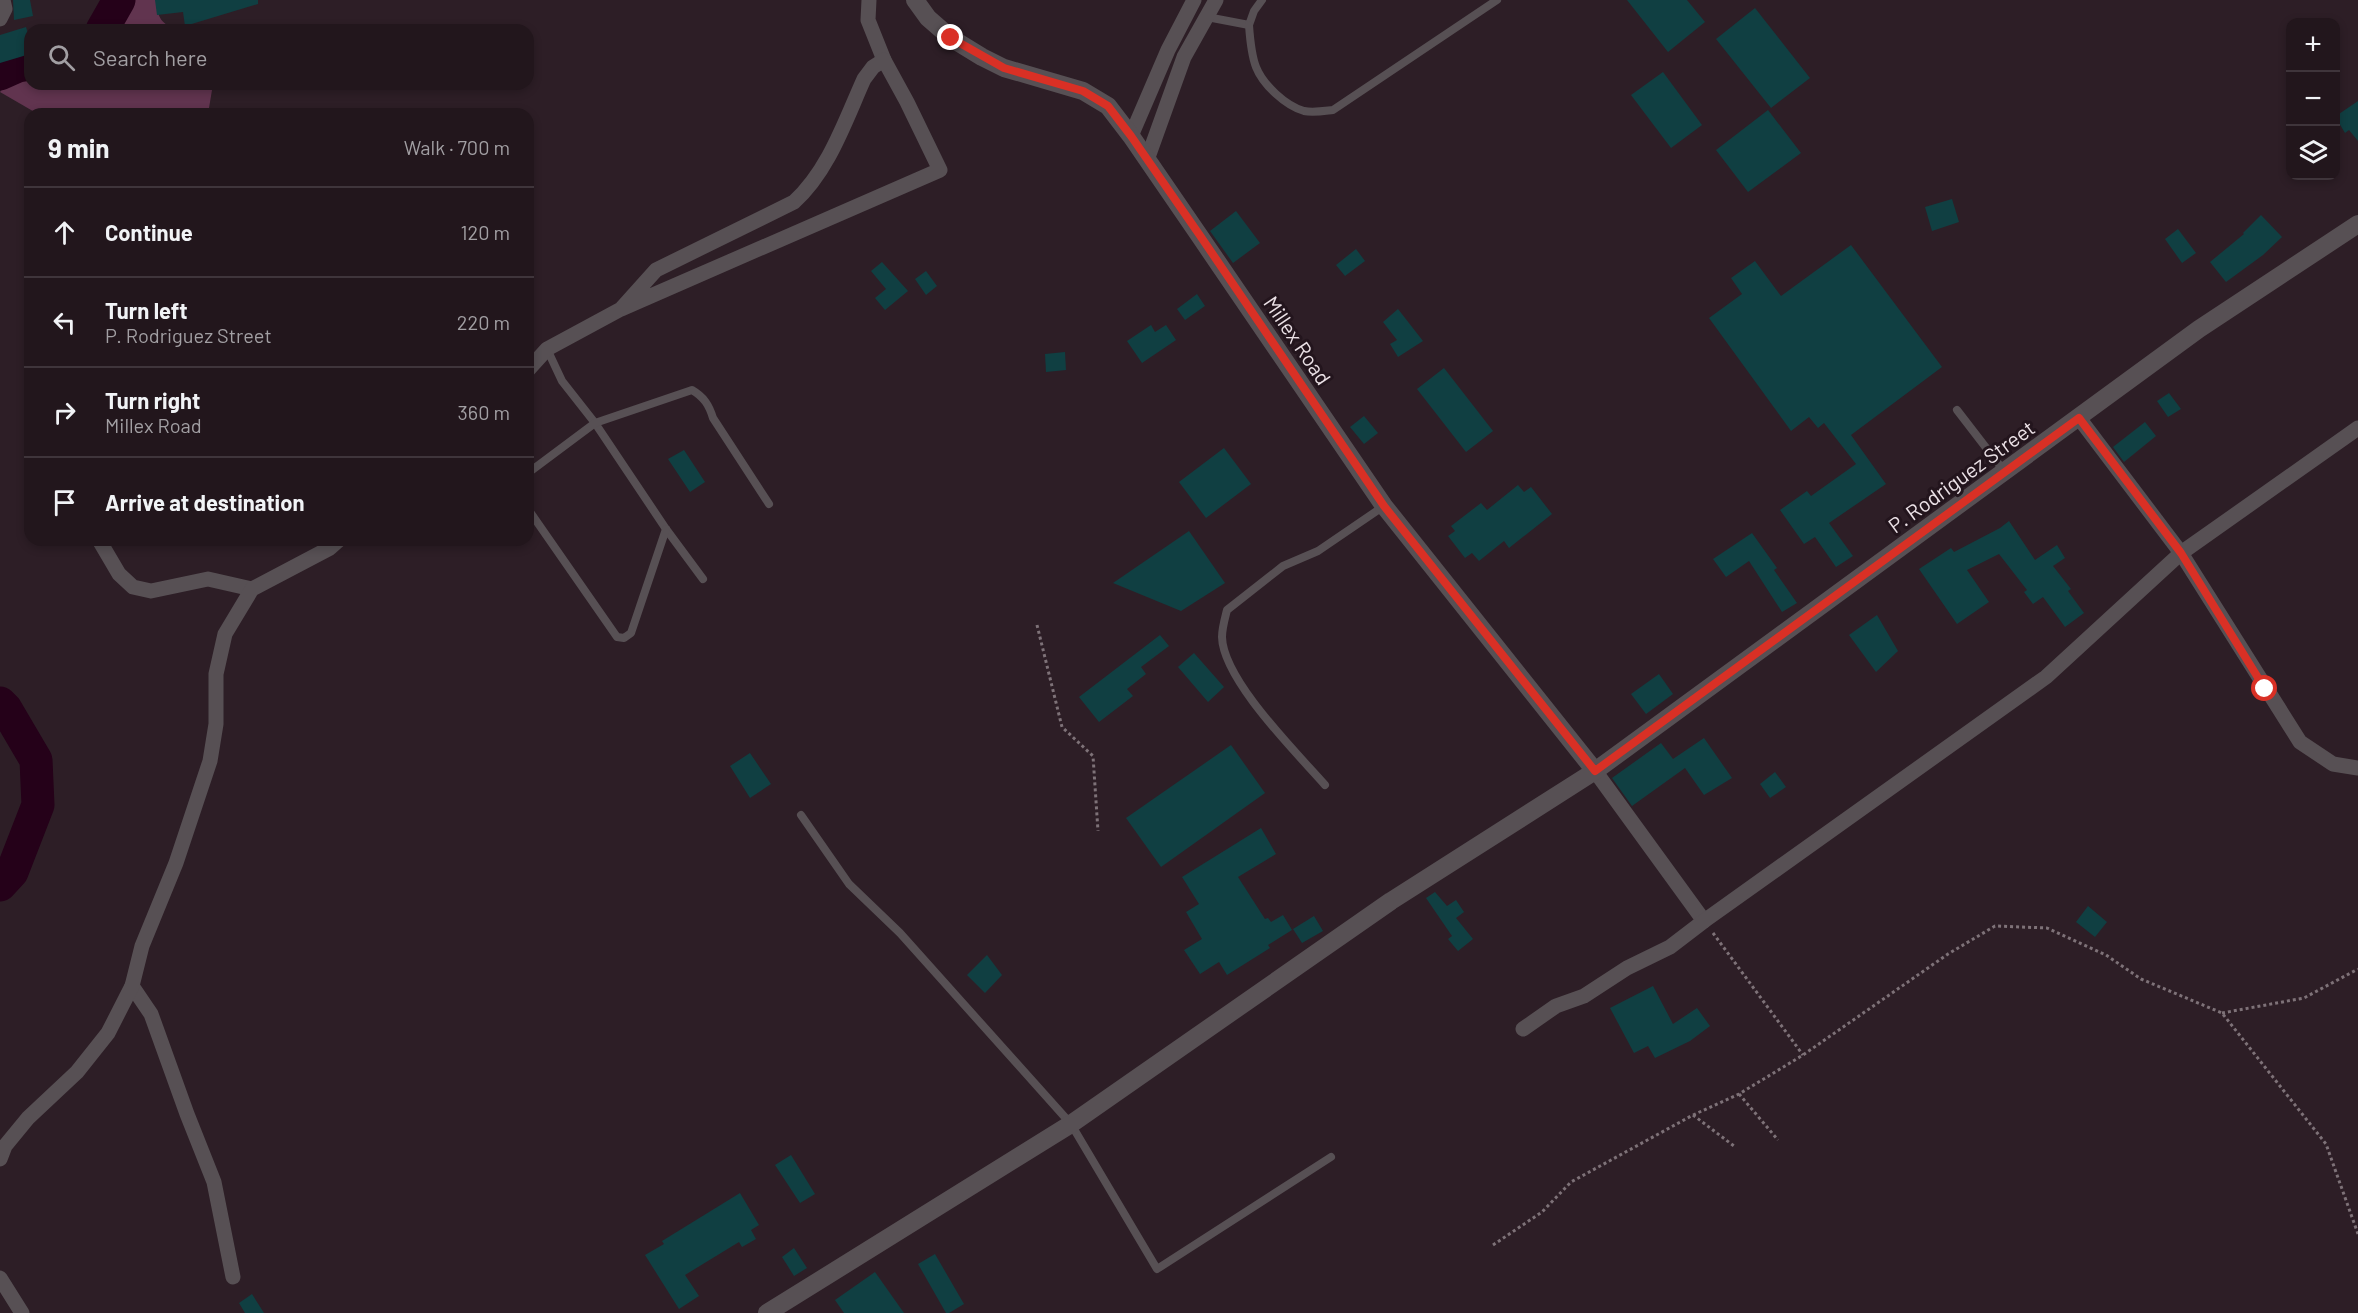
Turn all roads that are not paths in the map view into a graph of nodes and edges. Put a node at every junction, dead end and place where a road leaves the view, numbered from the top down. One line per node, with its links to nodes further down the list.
1 (3, 0): 9 (street)
2 (869, 0): 11 (street)
3 (915, 0): 12 (street, Millex Road)
4 (1194, 0): 12 (street)
5 (1216, 0): 8 (street)
6 (1262, 0): 10 (lane)
7 (1497, 0): 10 (lane)
8 (1206, 17): 10 (lane); 13 (street)
9 (0, 19)
10 (1249, 25)
11 (884, 60): 15 (street); 15 (street)
12 (1131, 136): 13 (street, Millex Road)
13 (1147, 160): 25 (street, Millex Road)
14 (2358, 224): 19 (street, P. Rodriguez Street)
15 (621, 309): 16 (street)
16 (547, 349): 17 (street); 20 (lane)
17 (534, 363)
18 (1957, 410): 23 (lane)
19 (2079, 418): 23 (street, P. Rodriguez Street); 30 (street)
20 (596, 423): 22 (lane); 24 (lane); 27 (lane)
21 (2358, 428): 30 (street)
22 (534, 469)
23 (2004, 472): 34 (street, P. Rodriguez Street)
24 (769, 504)
25 (1384, 506): 34 (street, Millex Road); 35 (lane)
26 (534, 518): 27 (lane)
27 (666, 529): 31 (lane)
28 (103, 546): 32 (street)
29 (332, 546): 32 (street)
30 (2181, 553): 33 (street); 37 (street)
31 (703, 579)
32 (252, 589): 38 (street)
33 (2358, 768)
34 (1595, 771): 37 (street); 40 (street, P. Rodriguez Street)
35 (1326, 785)
36 (801, 815): 40 (lane)
37 (1704, 921): 39 (street)
38 (132, 986): 42 (street); 43 (street)
39 (1523, 1029)
40 (1071, 1124): 41 (lane); 46 (street, P. Rodriguez Street)
41 (1330, 1157)
42 (0, 1159)
43 (233, 1277)
44 (0, 1278): 45 (street)
45 (22, 1313)
46 (767, 1313)

